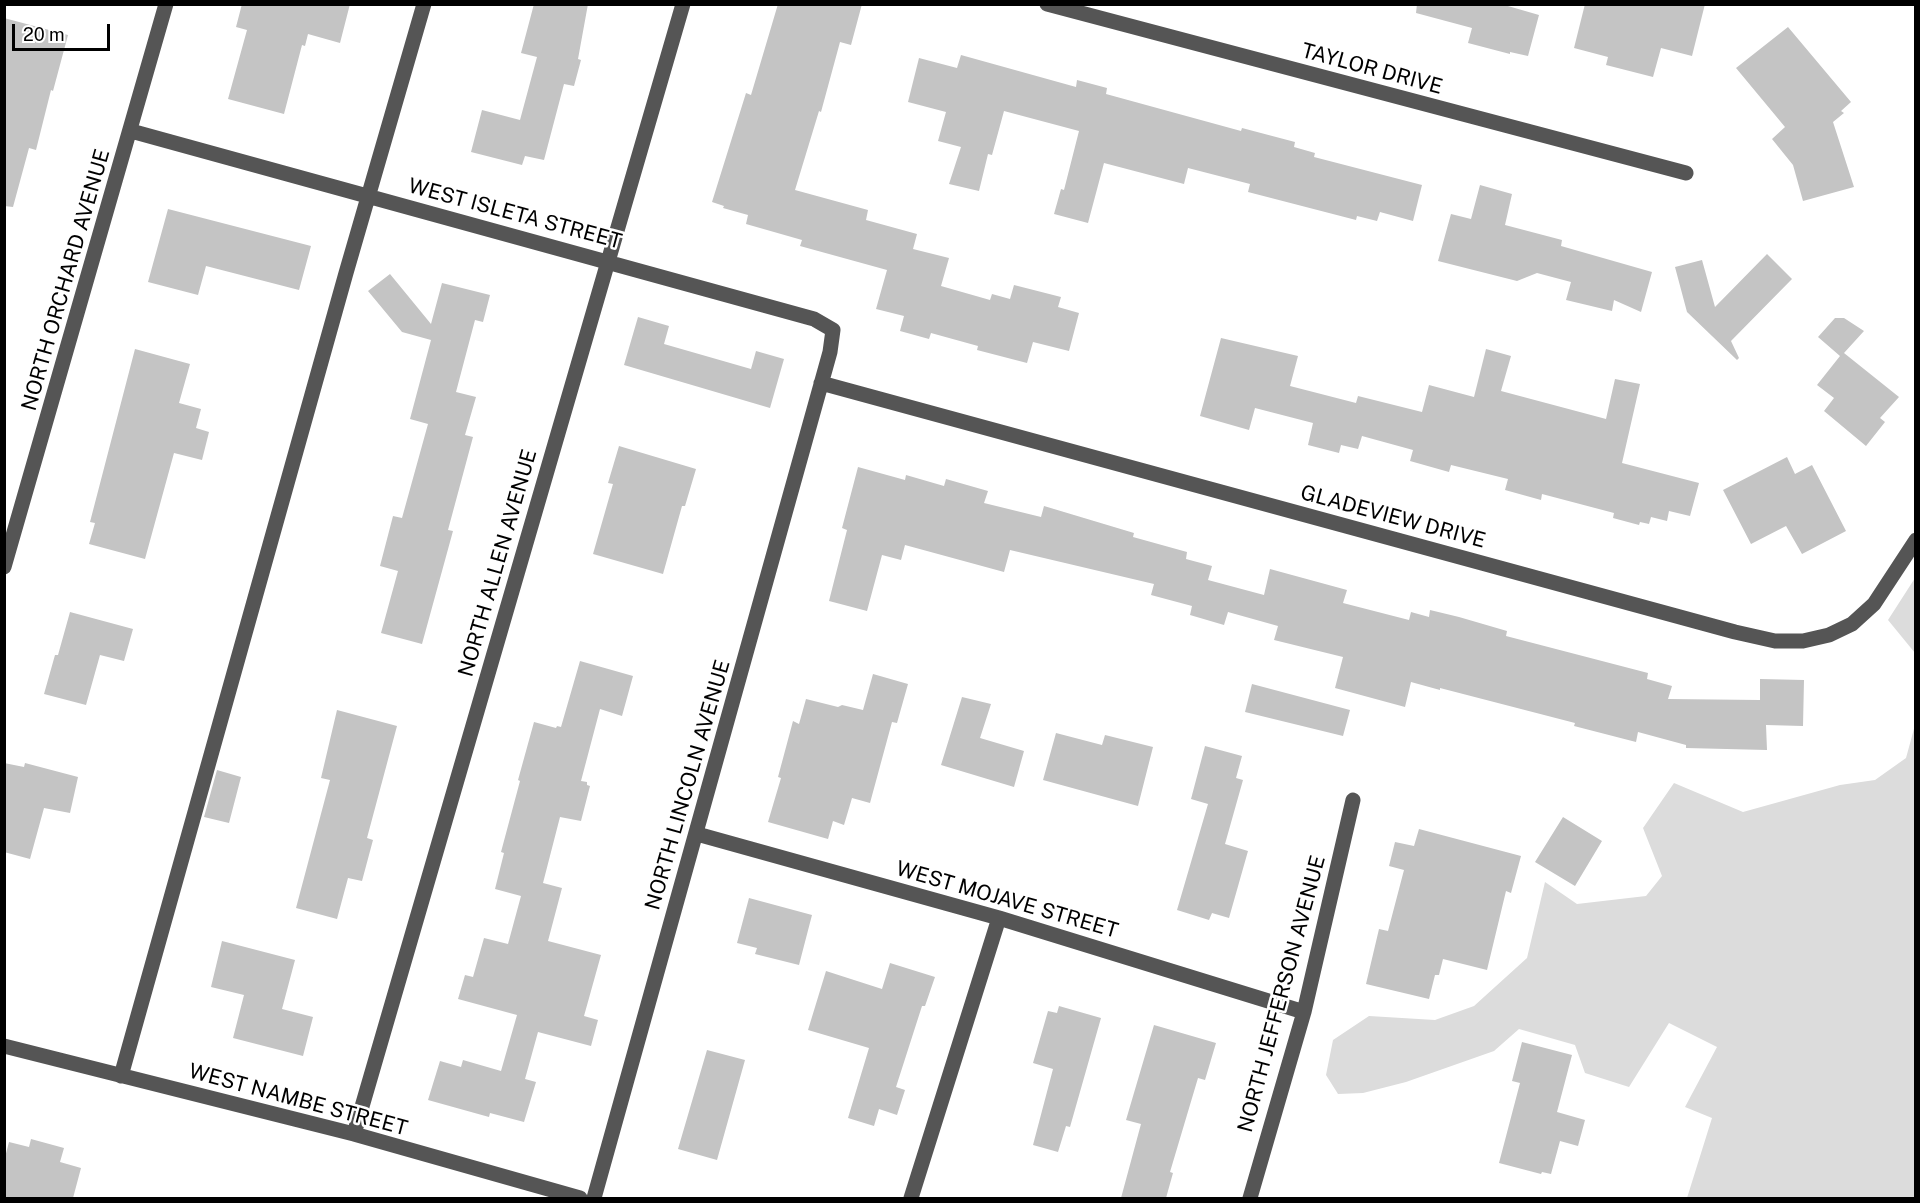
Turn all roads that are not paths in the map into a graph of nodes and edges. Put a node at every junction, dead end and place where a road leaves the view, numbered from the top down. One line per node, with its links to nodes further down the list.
1 (166, 4): 5 (street, NORTH ORCHARD AVENUE)
2 (424, 4): 7 (street)
3 (683, 4): 8 (street, NORTH ALLEN AVENUE)
4 (1047, 4): 6 (street, TAYLOR DRIVE)
5 (130, 131): 7 (street, WEST ISLETA STREET); 11 (street, NORTH ORCHARD AVENUE)
6 (1686, 173)
7 (369, 196): 8 (street, WEST ISLETA STREET); 17 (street)
8 (608, 262): 9 (street, WEST ISLETA STREET); 18 (street, NORTH ALLEN AVENUE)
9 (821, 383): 10 (street, GLADEVIEW DRIVE); 13 (street, NORTH LINCOLN AVENUE)
10 (1916, 540)
11 (4, 567)
12 (1353, 800): 15 (street, NORTH JEFFERSON AVENUE)
13 (697, 834): 14 (street, WEST MOJAVE STREET); 20 (street, NORTH LINCOLN AVENUE)
14 (999, 918): 15 (street, WEST MOJAVE STREET); 21 (street)
15 (1304, 1012): 22 (street, NORTH JEFFERSON AVENUE)
16 (4, 1046): 17 (street, WEST NAMBE STREET)
17 (121, 1076): 18 (street, WEST NAMBE STREET)
18 (354, 1134): 19 (street, WEST NAMBE STREET)
19 (580, 1198)
20 (594, 1198)
21 (911, 1198)
22 (1250, 1198)

